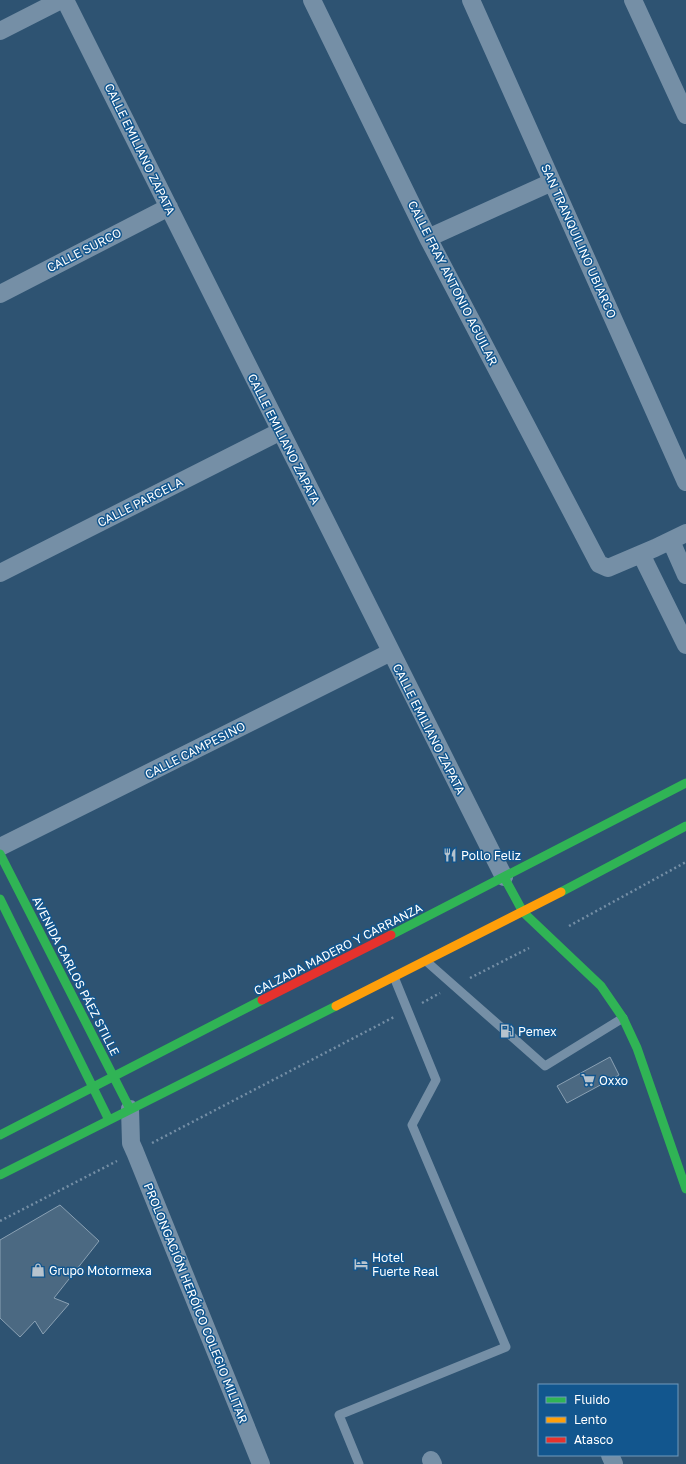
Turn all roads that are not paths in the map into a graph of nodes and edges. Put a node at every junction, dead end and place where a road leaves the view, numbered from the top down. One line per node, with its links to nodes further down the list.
1 (62, 0): 6 (street)
2 (65, 0): 9 (street, CALLE EMILIANO ZAPATA)
3 (312, 0): 10 (street, CALLE FRAY ANTONIO AGUILAR)
4 (470, 0): 8 (street, SAN TRANQUILINO UBIARCO)
5 (633, 0): 7 (street)
6 (0, 32)
7 (686, 115)
8 (552, 182): 10 (street); 13 (street, SAN TRANQUILINO UBIARCO)
9 (169, 207): 11 (street, CALLE SURCO); 12 (street, CALLE EMILIANO ZAPATA)
10 (428, 238): 15 (street, CALLE FRAY ANTONIO AGUILAR)
11 (0, 294)
12 (281, 432): 16 (street, CALLE PARCELA); 19 (street, CALLE EMILIANO ZAPATA)
13 (686, 482)
14 (678, 537): 15 (street); 17 (street)
15 (641, 554): 18 (street)
16 (0, 573)
17 (686, 575)
18 (686, 645)
19 (391, 652): 22 (street, CALLE CAMPESINO); 24 (street, CALLE EMILIANO ZAPATA)
20 (686, 783): 24 (main road, CALZADA MADERO Y CARRANZA)
21 (686, 826): 26 (main road)
22 (0, 848)
23 (0, 854): 30 (main road, AVENIDA CARLOS PÁEZ STILLE)
24 (504, 877): 26 (main road); 30 (main road, CALZADA MADERO Y CARRANZA)
25 (0, 899): 31 (main road)
26 (523, 912): 27 (main road); 29 (main road)
27 (425, 961): 28 (main road); 29 (lane)
28 (394, 977): 32 (main road); 39 (lane)
29 (623, 1018): 37 (main road)
30 (114, 1076): 31 (main road, CALZADA MADERO Y CARRANZA); 32 (main road, AVENIDA CARLOS PÁEZ STILLE)
31 (92, 1088): 33 (main road); 34 (main road, CALZADA MADERO Y CARRANZA)
32 (130, 1110): 33 (main road); 35 (street, PROLONGACIÓN HERÓICO COLEGIO MILITAR)
33 (109, 1120): 35 (street, PROLONGACIÓN HERÓICO COLEGIO MILITAR); 36 (main road)
34 (0, 1135)
35 (133, 1147): 38 (street, PROLONGACIÓN HERÓICO COLEGIO MILITAR)
36 (0, 1175)
37 (686, 1189)
38 (261, 1464)
39 (359, 1464)

